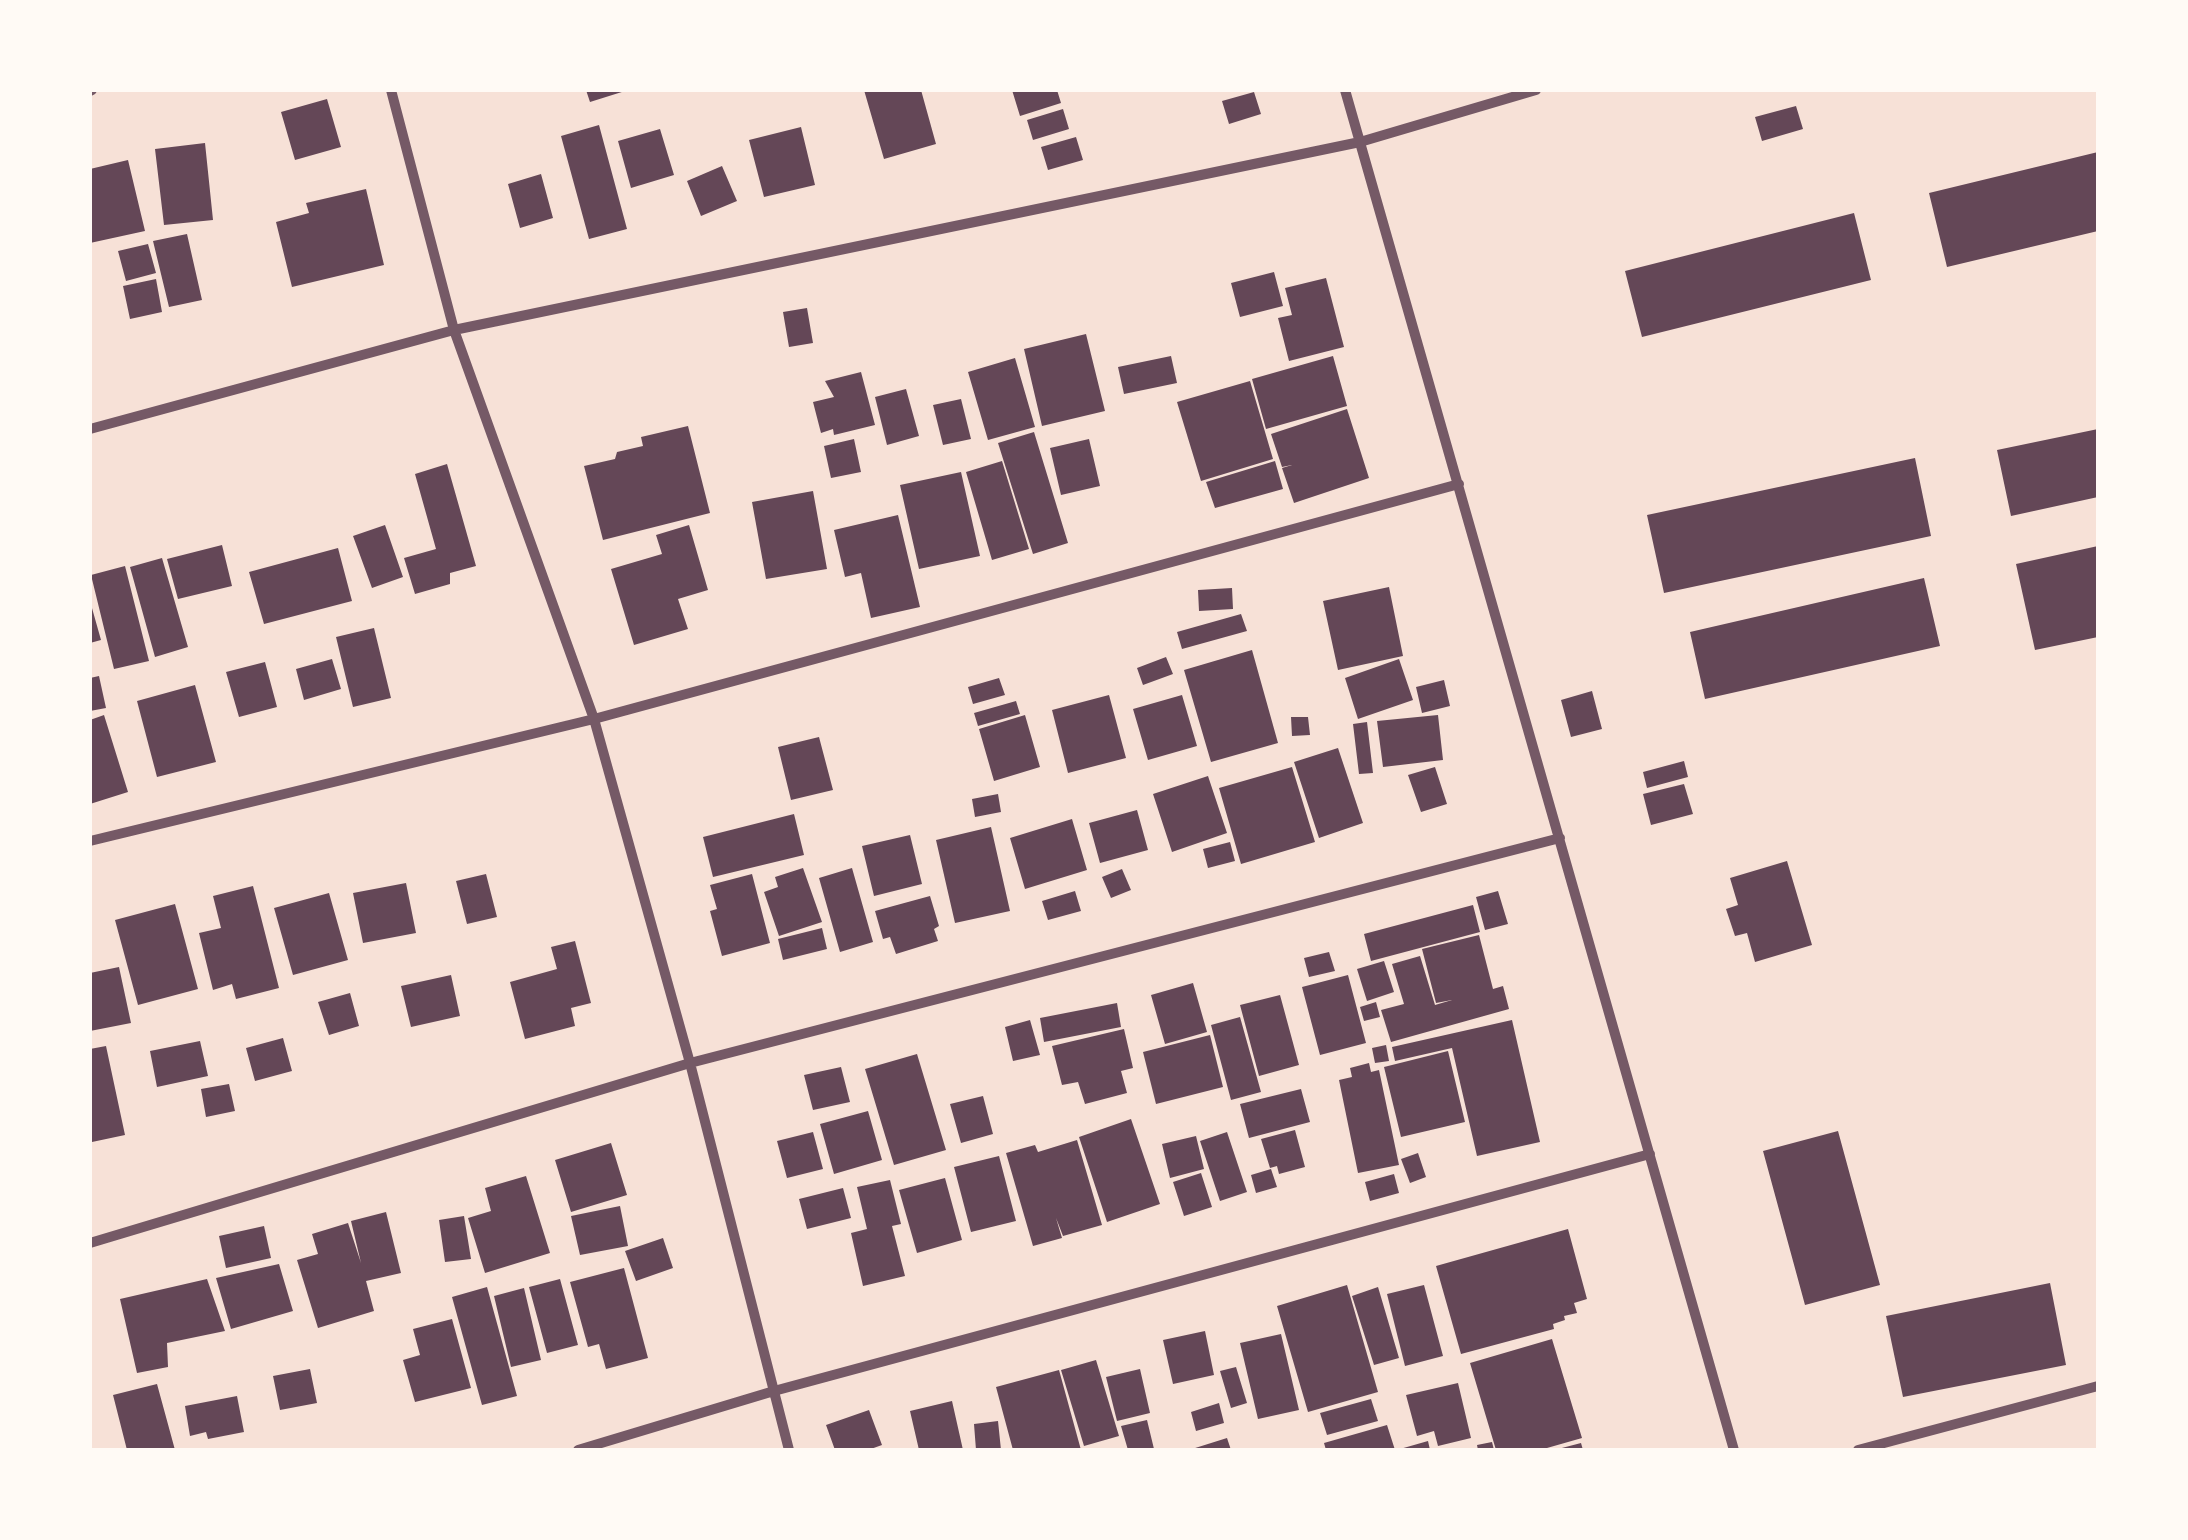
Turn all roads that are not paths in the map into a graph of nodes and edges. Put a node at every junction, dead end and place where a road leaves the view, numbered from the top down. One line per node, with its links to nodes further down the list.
1 (390, 90): 5 (street)
2 (1346, 90): 4 (street)
3 (1536, 90): 4 (street)
4 (1360, 142): 5 (street); 7 (street)
5 (454, 330): 6 (street); 8 (street)
6 (90, 429)
7 (1459, 484): 8 (street); 9 (street)
8 (594, 720): 10 (street); 11 (street)
9 (1560, 838): 11 (street); 12 (street)
10 (90, 841)
11 (690, 1063): 13 (street); 15 (street)
12 (1650, 1154): 15 (street); 18 (street)
13 (90, 1243)
14 (2098, 1386): 19 (street)
15 (774, 1391): 16 (street); 17 (street)
16 (578, 1450)
17 (789, 1450)
18 (1734, 1450)
19 (1858, 1450)

